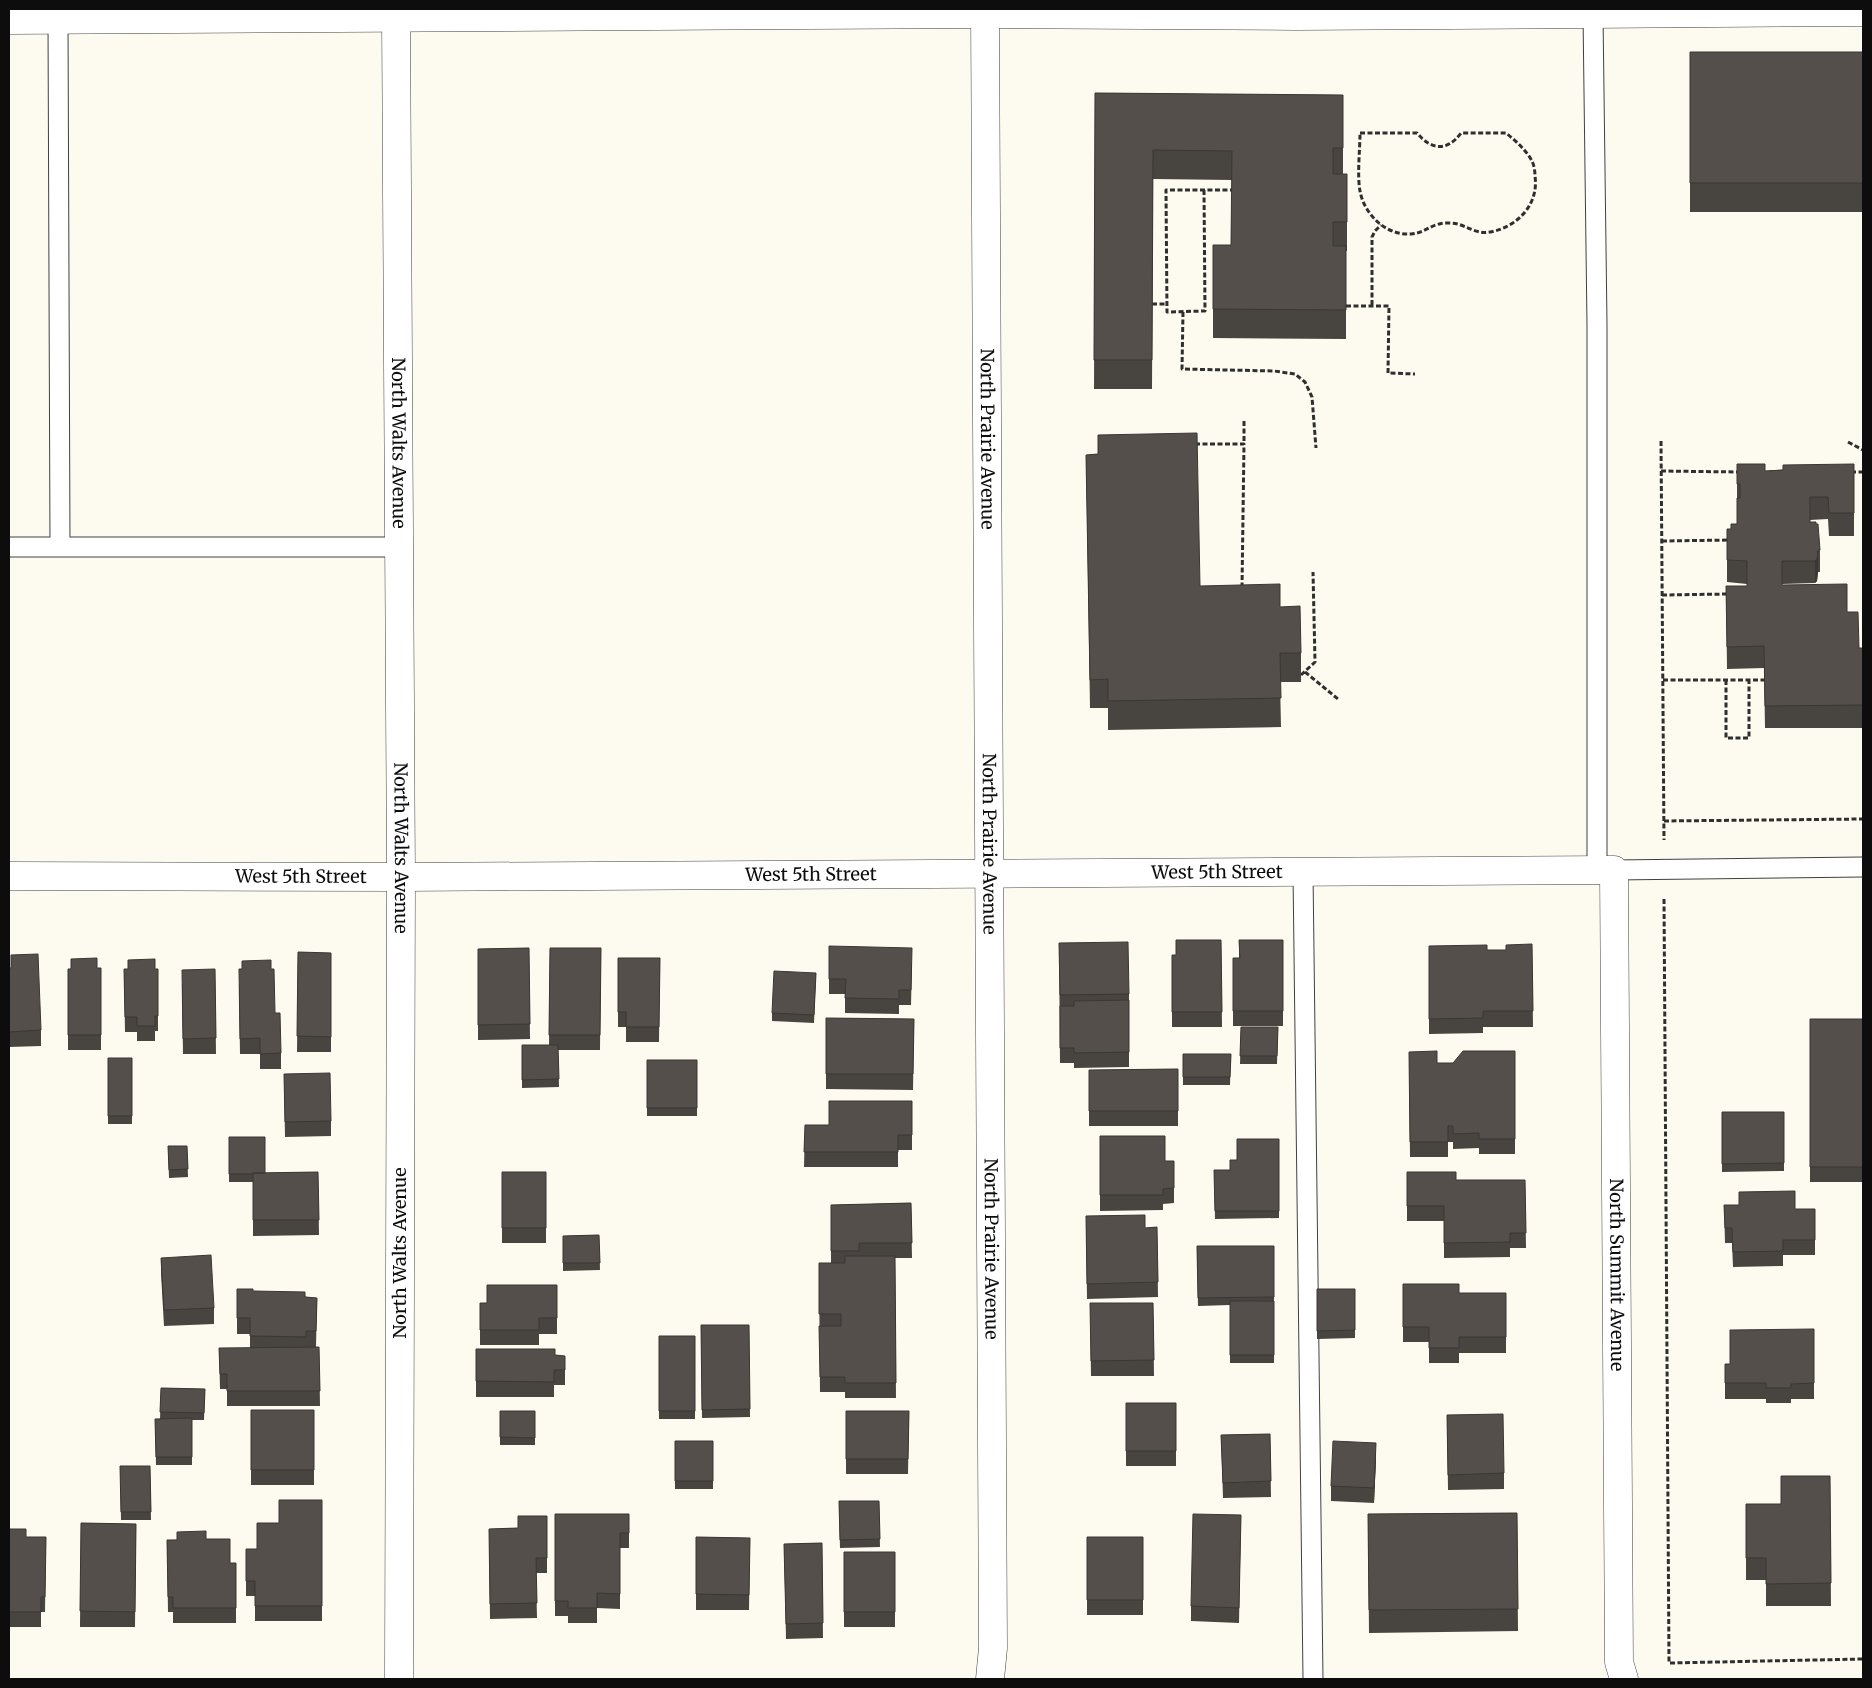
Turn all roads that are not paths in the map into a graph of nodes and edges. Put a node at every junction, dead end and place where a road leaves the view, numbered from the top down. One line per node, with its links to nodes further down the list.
1 (985, 11): 2 (street); 6 (street); 15 (street, North Prairie Avenue)
2 (1297, 12): 3 (street)
3 (1605, 12): 4 (street); 13 (lane)
4 (1863, 12)
5 (307, 13): 6 (street); 8 (street)
6 (396, 17): 11 (street, North Walts Avenue)
7 (9, 20): 8 (street)
8 (58, 20): 10 (lane)
9 (9, 547): 10 (lane)
10 (60, 547): 11 (lane)
11 (399, 547): 17 (street, North Walts Avenue)
12 (1863, 867): 13 (lane)
13 (1606, 870): 14 (street, West 5th Street); 21 (street, North Summit Avenue)
14 (1303, 872): 15 (street, West 5th Street); 20 (lane)
15 (988, 873): 17 (street, West 5th Street); 19 (street, North Prairie Avenue)
16 (9, 876): 17 (street, West 5th Street)
17 (401, 877): 18 (street, North Walts Avenue)
18 (399, 1679)
19 (990, 1679)
20 (1313, 1679)
21 (1624, 1679)

